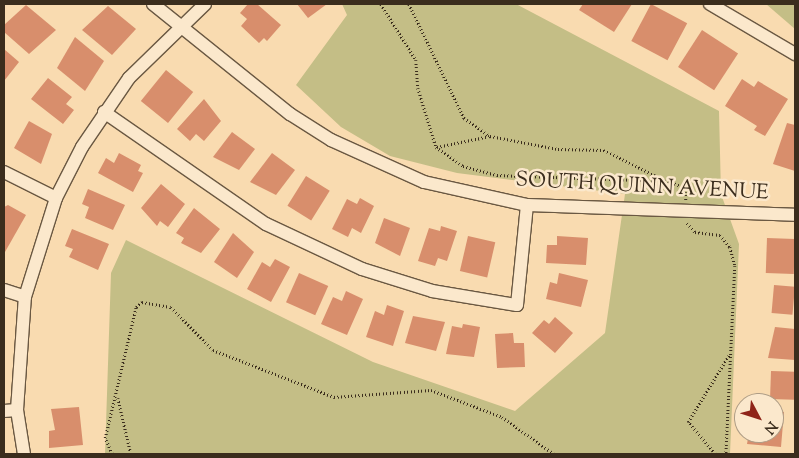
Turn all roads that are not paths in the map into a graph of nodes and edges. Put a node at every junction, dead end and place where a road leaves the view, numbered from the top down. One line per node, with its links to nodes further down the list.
1 (153, 4): 4 (street, SOUTH QUINN AVENUE)
2 (205, 4): 4 (street)
3 (710, 4): 5 (street)
4 (180, 26): 6 (street); 9 (street, SOUTH QUINN AVENUE)
5 (795, 54)
6 (104, 112): 8 (street); 9 (street)
7 (4, 172): 8 (street)
8 (56, 198): 12 (street)
9 (527, 205): 10 (street, SOUTH QUINN AVENUE)
10 (795, 215)
11 (4, 290): 12 (street)
12 (25, 297): 13 (street)
13 (18, 410): 14 (street); 15 (street)
14 (4, 411)
15 (24, 454)

